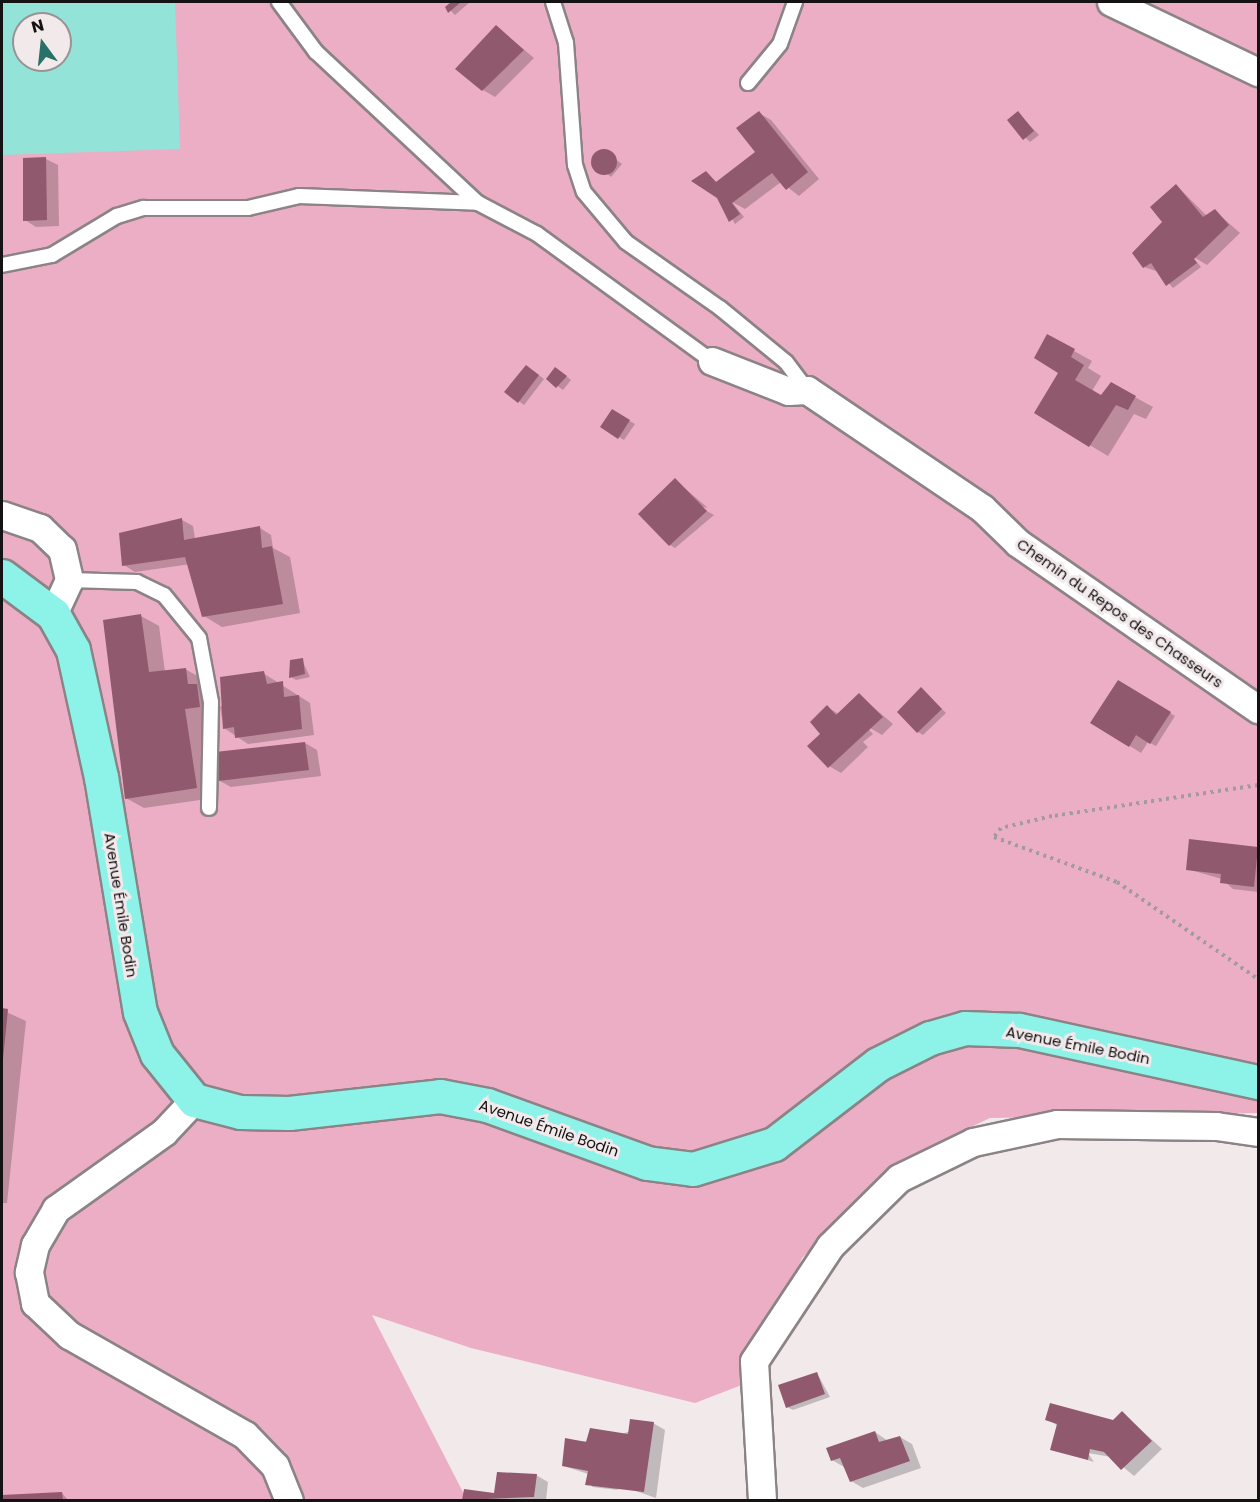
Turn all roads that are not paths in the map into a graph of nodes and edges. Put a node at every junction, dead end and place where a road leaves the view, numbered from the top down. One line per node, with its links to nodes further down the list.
1 (279, 2): 7 (lane)
2 (553, 2): 10 (lane)
3 (795, 2): 6 (lane)
4 (1111, 2): 5 (street)
5 (1258, 72)
6 (748, 83)
7 (478, 202): 8 (lane); 9 (lane)
8 (2, 265)
9 (712, 361): 10 (street)
10 (807, 390): 15 (street, Chemin du Repos des Chasseurs)
11 (2, 515): 13 (street)
12 (2, 576): 14 (main road, Avenue Émile Bodin)
13 (69, 580): 14 (street); 16 (lane)
14 (53, 614): 18 (main road, Avenue Émile Bodin)
15 (1258, 709)
16 (209, 808)
17 (1258, 1082): 18 (main road, Avenue Émile Bodin)
18 (194, 1100): 20 (street)
19 (1258, 1132): 21 (street)
20 (289, 1500)
21 (762, 1500)

